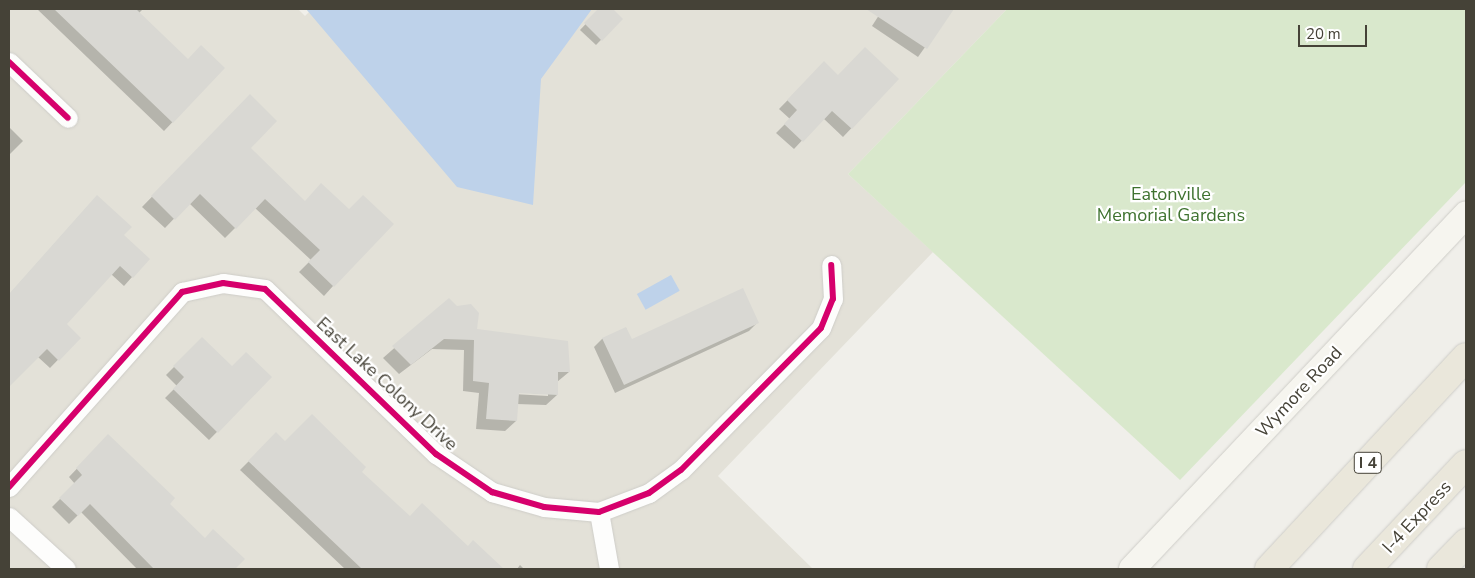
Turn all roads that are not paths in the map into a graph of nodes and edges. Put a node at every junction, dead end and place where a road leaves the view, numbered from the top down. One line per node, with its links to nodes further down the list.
1 (9, 62): 2 (street)
2 (68, 118)
3 (1466, 215): 13 (main road, Wymore Road)
4 (831, 264): 8 (street, East Lake Colony Drive)
5 (1466, 357): 14 (highway, I 4)
6 (1466, 464): 15 (highway, I-4 Express)
7 (9, 487): 8 (street, East Lake Colony Drive)
8 (599, 512): 12 (street)
9 (9, 517): 11 (street)
10 (1466, 543): 16 (highway)
11 (66, 569)
12 (609, 569)
13 (1132, 569)
14 (1269, 569)
15 (1367, 569)
16 (1441, 569)

